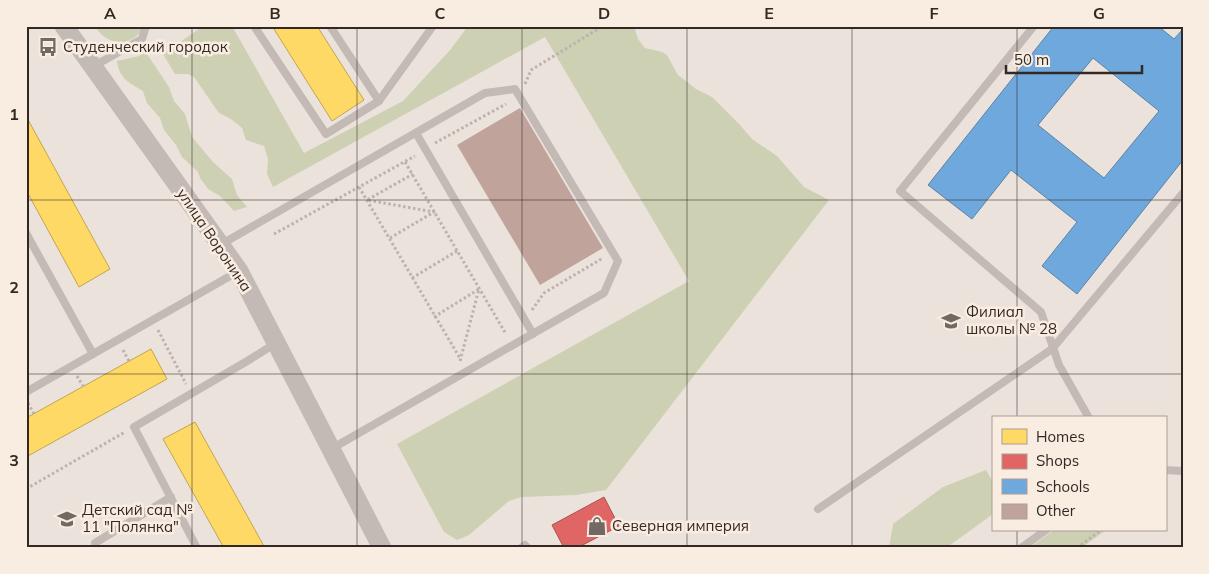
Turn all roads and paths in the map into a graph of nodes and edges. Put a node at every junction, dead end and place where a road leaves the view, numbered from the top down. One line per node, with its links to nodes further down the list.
1 (64, 26): 8 (street, улица Воронина)
2 (146, 26): 8 (lane)
3 (254, 26): 10 (lane)
4 (330, 26): 10 (lane)
5 (433, 26): 10 (lane)
6 (603, 26): 9 (path)
7 (1034, 26): 35 (lane)
8 (92, 67): 22 (street, улица Воронина)
9 (520, 96): 11 (lane); 12 (path); 24 (lane)
10 (379, 101)
11 (416, 133): 12 (lane); 22 (lane)
12 (425, 149): 13 (path); 30 (lane)
13 (405, 162): 14 (path); 15 (path)
14 (413, 174): 17 (path); 18 (path)
15 (359, 187): 17 (path); 20 (path)
16 (1183, 193): 35 (lane)
17 (367, 200): 18 (path); 21 (path)
18 (434, 212): 21 (path); 23 (path)
19 (26, 233): 36 (lane)
20 (274, 234)
21 (390, 238): 26 (path)
22 (220, 245): 25 (street, улица Воронина)
23 (457, 251): 26 (path); 27 (path)
24 (613, 252): 30 (path); 32 (lane)
25 (239, 271): 29 (lane); 34 (street, улица Воронина)
26 (412, 278): 28 (path)
27 (480, 289): 28 (path); 31 (path); 38 (path)
28 (434, 317): 38 (path)
29 (152, 320): 36 (lane); 40 (path)
30 (525, 320): 31 (path); 32 (lane)
31 (506, 334): 33 (path)
32 (533, 334): 45 (lane)
33 (498, 338)
34 (276, 343): 40 (lane); 45 (street, улица Воронина)
35 (1052, 349): 43 (lane); 50 (lane)
36 (93, 354): 39 (lane)
37 (468, 356): 38 (path)
38 (460, 361)
39 (26, 392)
40 (191, 394): 44 (lane)
41 (26, 401): 42 (path)
42 (34, 414)
43 (1088, 416)
44 (134, 427): 48 (path); 49 (lane)
45 (331, 449): 55 (street, улица Воронина)
46 (1166, 470): 47 (lane)
47 (1183, 471)
48 (26, 489)
49 (171, 497): 53 (lane); 54 (lane)
50 (818, 509)
51 (1043, 532): 58 (lane)
52 (1098, 532): 59 (path)
53 (95, 544)
54 (197, 548)
55 (382, 548)
56 (521, 548): 57 (lane)
57 (528, 548)
58 (1021, 548)
59 (1077, 548)

